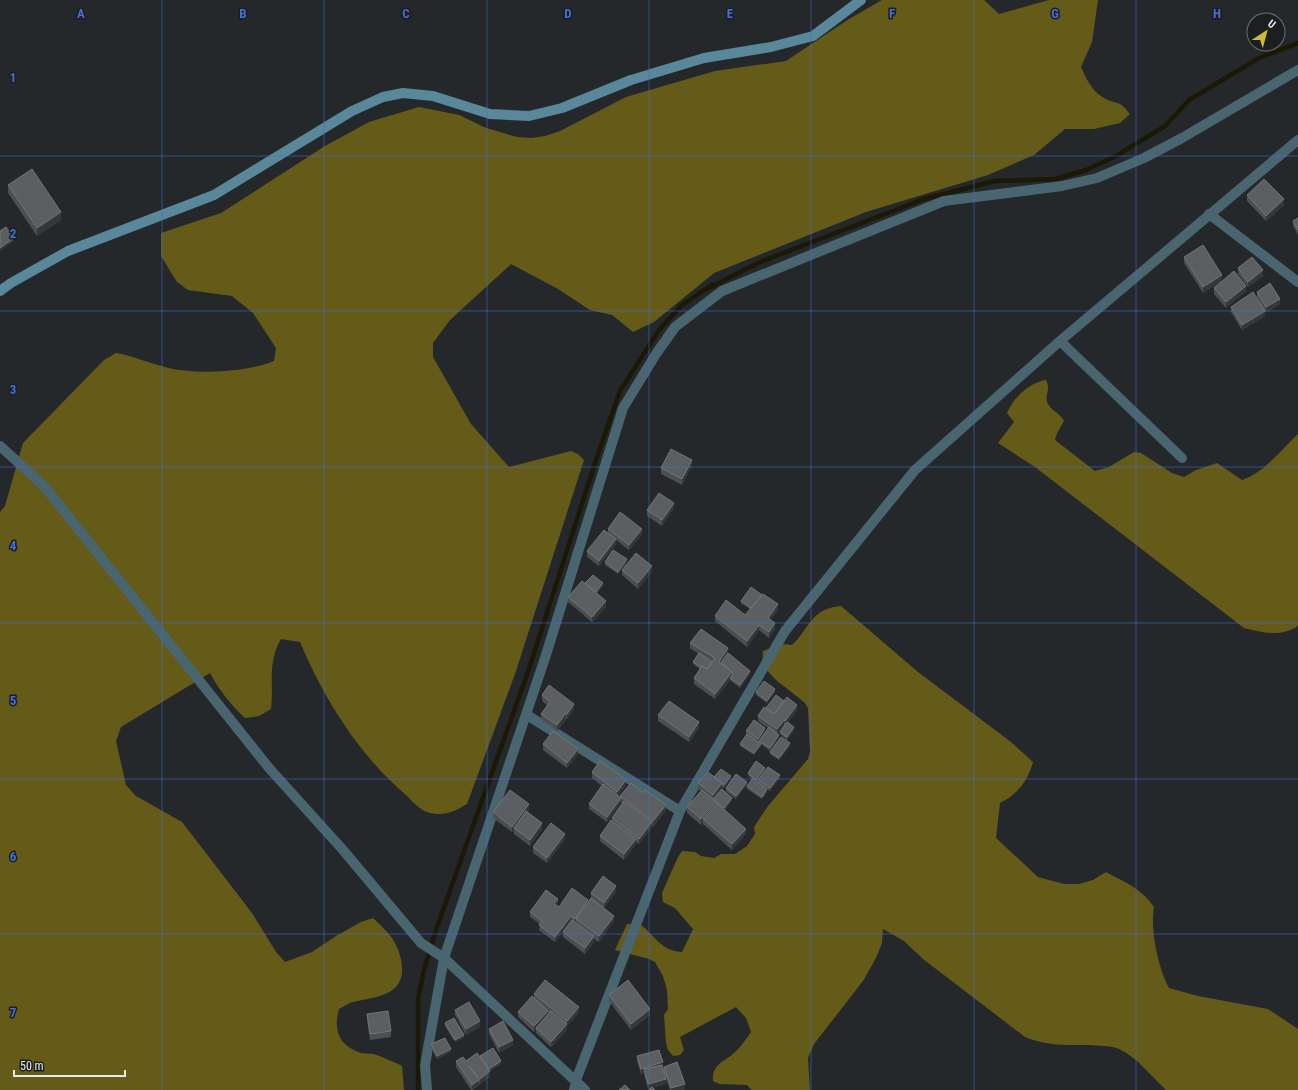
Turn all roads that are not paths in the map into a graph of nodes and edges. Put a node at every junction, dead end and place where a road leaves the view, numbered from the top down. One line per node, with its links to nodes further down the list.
1 (861, 0): 6 (main road)
2 (1298, 70): 10 (street)
3 (1298, 140): 4 (street)
4 (1209, 214): 5 (street); 7 (street)
5 (1298, 282)
6 (0, 291)
7 (1060, 341): 9 (street); 11 (street)
8 (0, 446): 12 (street)
9 (1182, 458)
10 (526, 714): 11 (street); 12 (street)
11 (680, 811): 13 (street)
12 (441, 956): 13 (street); 14 (street)
13 (575, 1085): 15 (street)
14 (427, 1090)
15 (585, 1090)

